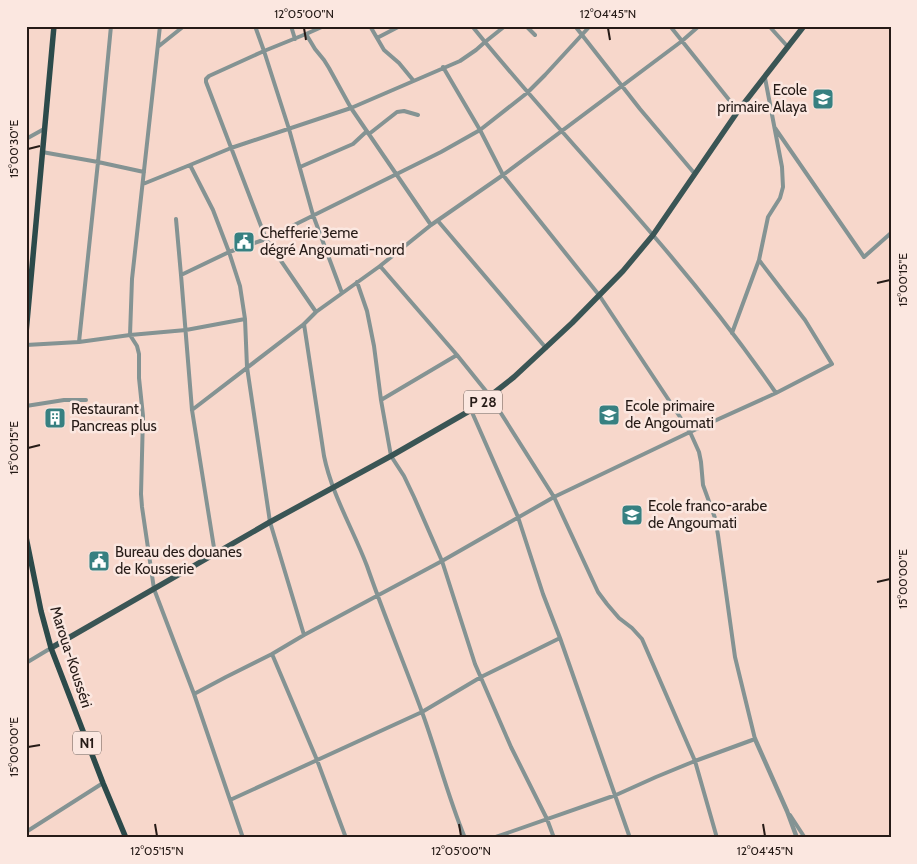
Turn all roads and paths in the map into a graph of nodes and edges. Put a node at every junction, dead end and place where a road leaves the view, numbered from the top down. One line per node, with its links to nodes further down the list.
1 (54, 26): 38 (highway)
2 (111, 26): 46 (street)
3 (160, 26): 26 (street)
4 (184, 26): 26 (street)
5 (255, 26): 28 (street)
6 (291, 26): 23 (street)
7 (324, 26): 19 (street)
8 (370, 26): 22 (street)
9 (400, 26): 22 (street)
10 (472, 26): 25 (street)
11 (505, 26): 25 (street)
12 (526, 26): 20 (street)
13 (575, 26): 21 (street)
14 (590, 26): 21 (street)
15 (670, 26): 24 (street)
16 (699, 26): 24 (street)
17 (768, 26): 27 (street)
18 (804, 26): 27 (main road, P 28)
19 (306, 34): 23 (street); 34 (street)
20 (535, 35)
21 (582, 35): 32 (street); 33 (street)
22 (377, 38): 31 (street)
23 (295, 39): 28 (street)
24 (682, 41): 32 (street); 35 (street)
25 (484, 42): 29 (street); 33 (street)
26 (158, 46): 49 (street)
27 (788, 47): 30 (main road, P 28)
28 (264, 51): 39 (street); 44 (street)
29 (443, 67): 31 (street); 40 (street)
30 (764, 78): 35 (main road, P 28); 37 (street)
31 (413, 80): 34 (street)
32 (621, 86): 41 (street); 51 (street)
33 (527, 93): 40 (street); 41 (street)
34 (351, 108): 39 (street); 42 (street)
35 (738, 111): 51 (main road, P 28)
36 (418, 115): 42 (street)
37 (773, 125): 58 (street); 62 (street)
38 (44, 129): 43 (street); 45 (highway)
39 (289, 129): 44 (street); 48 (street)
40 (480, 130): 50 (street); 52 (street)
41 (561, 131): 52 (street); 59 (street)
42 (368, 133): 48 (street); 50 (street)
43 (26, 139)
44 (231, 148): 47 (street); 60 (street)
45 (42, 152): 46 (street); 72 (highway)
46 (98, 162): 49 (street); 75 (street)
47 (190, 166): 53 (street); 61 (street)
48 (300, 167): 54 (street)
49 (144, 172): 53 (street)
50 (397, 174): 54 (street); 57 (street)
51 (695, 174): 59 (main road, P 28)
52 (503, 175): 56 (street); 67 (street)
53 (143, 184): 74 (street)
54 (313, 214): 60 (street); 66 (street)
55 (176, 219): 64 (street)
56 (438, 221): 57 (street); 77 (street)
57 (431, 225): 63 (street)
58 (891, 233)
59 (652, 235): 67 (main road, P 28); 73 (street)
60 (266, 239): 61 (street); 68 (street)
61 (229, 252): 64 (street); 69 (street)
62 (759, 260): 73 (street); 80 (street)
63 (380, 266): 65 (street); 78 (street)
64 (181, 275): 71 (street)
65 (357, 282): 66 (street); 83 (street)
66 (342, 293): 68 (street)
67 (600, 295): 77 (main road, P 28); 87 (street)
68 (316, 312): 70 (street)
69 (245, 319): 71 (street); 79 (street)
70 (304, 324): 79 (street); 89 (street)
71 (186, 330): 74 (street); 85 (street)
72 (26, 333)
73 (732, 333): 80 (street)
74 (130, 335): 75 (street); 98 (street)
75 (79, 342): 76 (street)
76 (26, 345)
77 (546, 348): 81 (main road, P 28)
78 (457, 355): 81 (street); 83 (street)
79 (248, 367): 85 (street); 92 (street)
80 (776, 393): 87 (street)
81 (490, 396): 86 (main road, P 28); 90 (street)
82 (86, 400): 84 (street)
83 (381, 400): 88 (street)
84 (26, 406)
85 (192, 410): 94 (street)
86 (471, 410): 88 (main road, P 28); 91 (street)
87 (690, 432): 90 (street); 108 (street)
88 (391, 456): 89 (main road, P 28); 95 (street)
89 (333, 489): 92 (main road, P 28); 99 (street)
90 (554, 497): 91 (street); 110 (street)
91 (518, 517): 95 (street); 101 (street)
92 (270, 522): 94 (main road, P 28); 100 (street)
93 (26, 537): 96 (highway, Maroua-Kousséri / N1)
94 (216, 554): 98 (main road, P 28)
95 (442, 561): 99 (street); 105 (street)
96 (32, 570): 97 (street); 102 (highway, Maroua-Kousséri / N1)
97 (26, 573)
98 (154, 588): 102 (main road, P 28); 106 (street)
99 (377, 596): 100 (street); 107 (street)
100 (304, 635): 103 (street)
101 (560, 638): 105 (street); 112 (street)
102 (51, 648): 104 (street); 111 (highway, Maroua-Kousséri / N1)
103 (272, 654): 106 (street); 109 (street)
104 (26, 663)
105 (481, 677): 107 (street); 115 (street)
106 (194, 694): 113 (street)
107 (422, 712): 109 (street); 120 (street)
108 (755, 739): 110 (street); 114 (street)
109 (316, 760): 113 (street); 119 (street)
110 (695, 761): 112 (street); 124 (street)
111 (103, 783): 116 (street); 117 (highway, Maroua-Kousséri / N1)
112 (616, 795): 115 (street); 123 (street)
113 (230, 800): 118 (street)
114 (787, 811): 125 (street); 126 (street)
115 (547, 819): 121 (street); 122 (street)
116 (26, 832)
117 (126, 838)
118 (243, 838)
119 (346, 838)
120 (465, 838)
121 (494, 838)
122 (554, 838)
123 (630, 838)
124 (717, 838)
125 (797, 838)
126 (804, 838)

